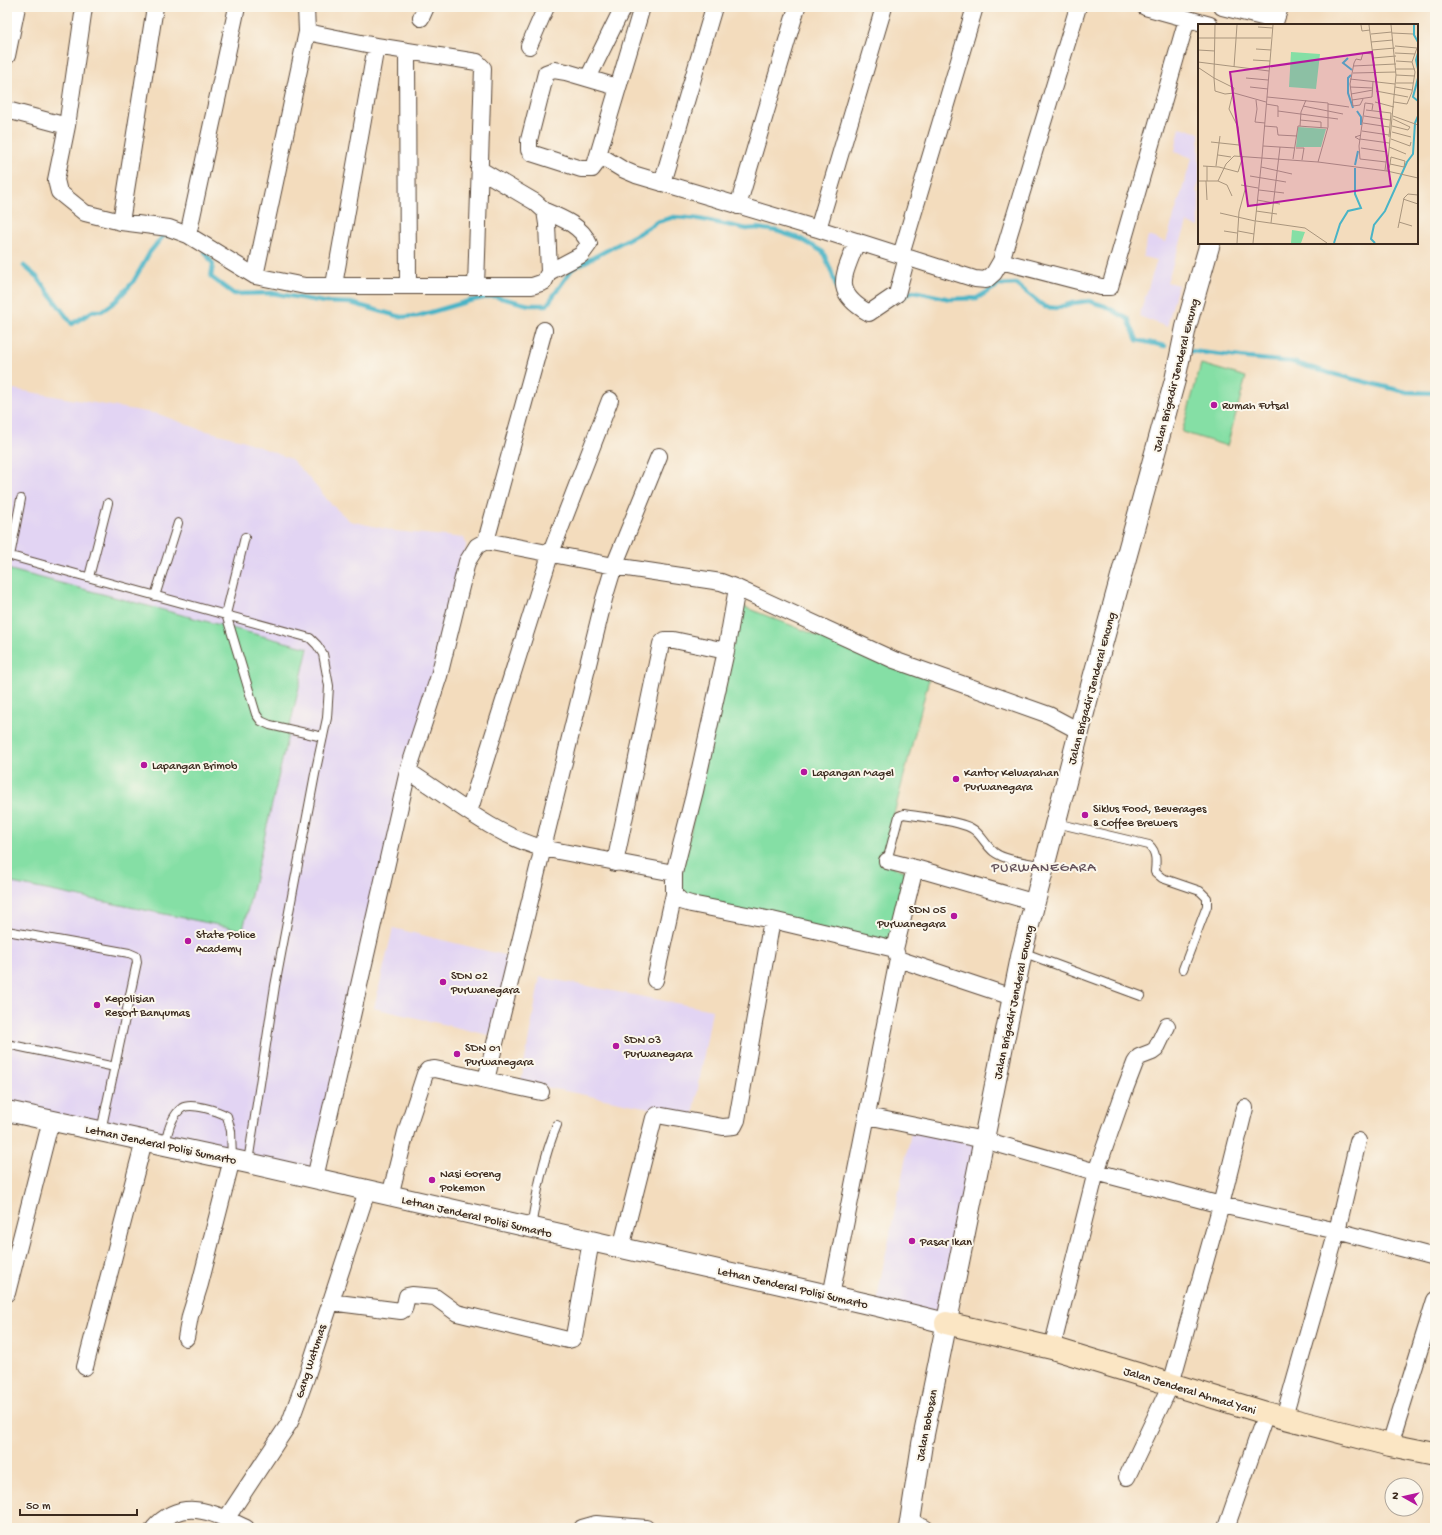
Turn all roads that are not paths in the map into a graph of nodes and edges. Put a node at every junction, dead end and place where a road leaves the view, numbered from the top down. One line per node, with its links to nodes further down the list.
1 (17, 7): 23 (street)
2 (84, 7): 27 (street)
3 (155, 7): 33 (street)
4 (237, 7): 35 (street)
5 (306, 7): 19 (street)
6 (546, 7): 21 (street)
7 (623, 7): 24 (street)
8 (642, 7): 25 (street)
9 (714, 7): 30 (street)
10 (797, 7): 31 (street)
11 (884, 7): 34 (street)
12 (975, 7): 38 (street)
13 (1078, 7): 39 (street)
14 (1145, 7): 17 (street)
15 (1222, 7): 16 (street)
16 (1275, 17)
17 (1187, 19): 18 (street); 39 (street)
18 (1206, 24)
19 (307, 32): 20 (street); 41 (street)
20 (376, 46): 22 (street); 42 (street)
21 (529, 46)
22 (407, 51): 29 (street); 43 (street)
23 (7, 56)
24 (588, 78): 25 (street); 28 (street)
25 (617, 87): 28 (street)
26 (7, 110): 27 (street)
27 (67, 126): 33 (street)
28 (599, 155): 30 (street)
29 (479, 169): 32 (street); 44 (street)
30 (662, 183): 31 (street)
31 (738, 206): 34 (street)
32 (545, 211): 40 (street); 40 (street)
33 (121, 222): 35 (street)
34 (818, 229): 36 (street)
35 (188, 234): 41 (street)
36 (857, 241): 38 (street); 38 (street)
37 (1210, 244): 61 (street, Jalan Brigadir Jenderal Encung)
38 (904, 256): 39 (street)
39 (1001, 261)
40 (549, 272): 44 (street)
41 (255, 276): 42 (street)
42 (334, 285): 43 (street)
43 (408, 286): 44 (street)
44 (476, 286)
45 (544, 330): 52 (street)
46 (610, 400): 53 (street)
47 (660, 456): 55 (street)
48 (21, 499): 54 (lane)
49 (108, 503): 56 (lane)
50 (178, 523): 58 (lane)
51 (245, 537): 59 (lane)
52 (486, 541): 53 (street); 63 (street)
53 (550, 554): 55 (street); 64 (street)
54 (8, 555): 56 (lane)
55 (614, 566): 57 (street); 66 (street)
56 (89, 577): 58 (lane)
57 (737, 588): 60 (street); 61 (street)
58 (155, 596): 59 (lane)
59 (226, 614): 62 (lane); 62 (lane)
60 (726, 651): 68 (street); 71 (street)
61 (1079, 731): 65 (street, Jalan Brigadir Jenderal Encung)
62 (323, 737): 97 (lane)
63 (408, 771): 64 (street); 99 (street)
64 (469, 812): 66 (street)
65 (1056, 823): 69 (street, Jalan Brigadir Jenderal Encung); 78 (lane)
66 (542, 848): 68 (street); 85 (street)
67 (887, 861): 69 (lane); 70 (street)
68 (615, 863): 71 (street)
69 (1046, 866): 73 (street, Jalan Brigadir Jenderal Encung)
70 (915, 868): 73 (street); 77 (street)
71 (674, 873): 72 (street)
72 (674, 894): 74 (street); 79 (street)
73 (1036, 903): 76 (street, Jalan Brigadir Jenderal Encung)
74 (772, 920): 77 (street); 106 (street)
75 (7, 931): 84 (lane)
76 (1022, 952): 80 (lane); 81 (street, Jalan Brigadir Jenderal Encung)
77 (896, 954): 81 (street); 89 (street)
78 (1183, 969)
79 (655, 980)
80 (1141, 996)
81 (1012, 997): 93 (street, Jalan Brigadir Jenderal Encung)
82 (1167, 1026): 98 (street)
83 (7, 1044): 84 (lane)
84 (115, 1067): 92 (lane)
85 (486, 1080): 86 (street); 101 (street)
86 (541, 1092)
87 (1245, 1108): 102 (street)
88 (7, 1111): 90 (street, Letnan Jenderal Polisi Sumarto)
89 (867, 1116): 93 (street); 109 (street)
90 (51, 1120): 92 (street, Letnan Jenderal Polisi Sumarto); 108 (street)
91 (557, 1125): 103 (lane)
92 (101, 1131): 94 (street, Letnan Jenderal Polisi Sumarto)
93 (984, 1140): 98 (street); 112 (street, Jalan Brigadir Jenderal Encung)
94 (144, 1141): 96 (street, Letnan Jenderal Polisi Sumarto); 115 (street)
95 (1358, 1141): 104 (street)
96 (165, 1146): 97 (street, Letnan Jenderal Polisi Sumarto); 97 (lane)
97 (240, 1161): 99 (street, Letnan Jenderal Polisi Sumarto); 113 (street)
98 (1096, 1172): 102 (street); 114 (street)
99 (315, 1178): 100 (street, Letnan Jenderal Polisi Sumarto)
100 (367, 1191): 101 (street, Letnan Jenderal Polisi Sumarto); 111 (street, Gang Watumas)
101 (390, 1196): 103 (street, Letnan Jenderal Polisi Sumarto)
102 (1222, 1205): 104 (street); 116 (street)
103 (530, 1228): 105 (street, Letnan Jenderal Polisi Sumarto)
104 (1337, 1231): 107 (street); 117 (street)
105 (591, 1241): 106 (street, Letnan Jenderal Polisi Sumarto); 111 (street)
106 (621, 1248): 109 (street, Letnan Jenderal Polisi Sumarto)
107 (1435, 1257)
108 (7, 1293)
109 (831, 1296): 112 (street, Letnan Jenderal Polisi Sumarto)
110 (1435, 1300): 118 (street)
111 (330, 1302): 121 (street, Gang Watumas)
112 (946, 1323): 114 (main road, Jalan Jenderal Ahmad Yani); 122 (street, Jalan Bobosan)
113 (186, 1338)
114 (1052, 1348): 116 (main road, Jalan Jenderal Ahmad Yani)
115 (85, 1368)
116 (1171, 1384): 117 (main road, Jalan Jenderal Ahmad Yani); 120 (street)
117 (1275, 1415): 118 (main road, Jalan Jenderal Ahmad Yani); 127 (street)
118 (1390, 1445): 119 (main road, Jalan Jenderal Ahmad Yani)
119 (1435, 1454)
120 (1127, 1477)
121 (226, 1523): 123 (street); 124 (street)
122 (915, 1526)
123 (154, 1528)
124 (246, 1528)
125 (582, 1528): 126 (street)
126 (646, 1528)
127 (1226, 1528)

